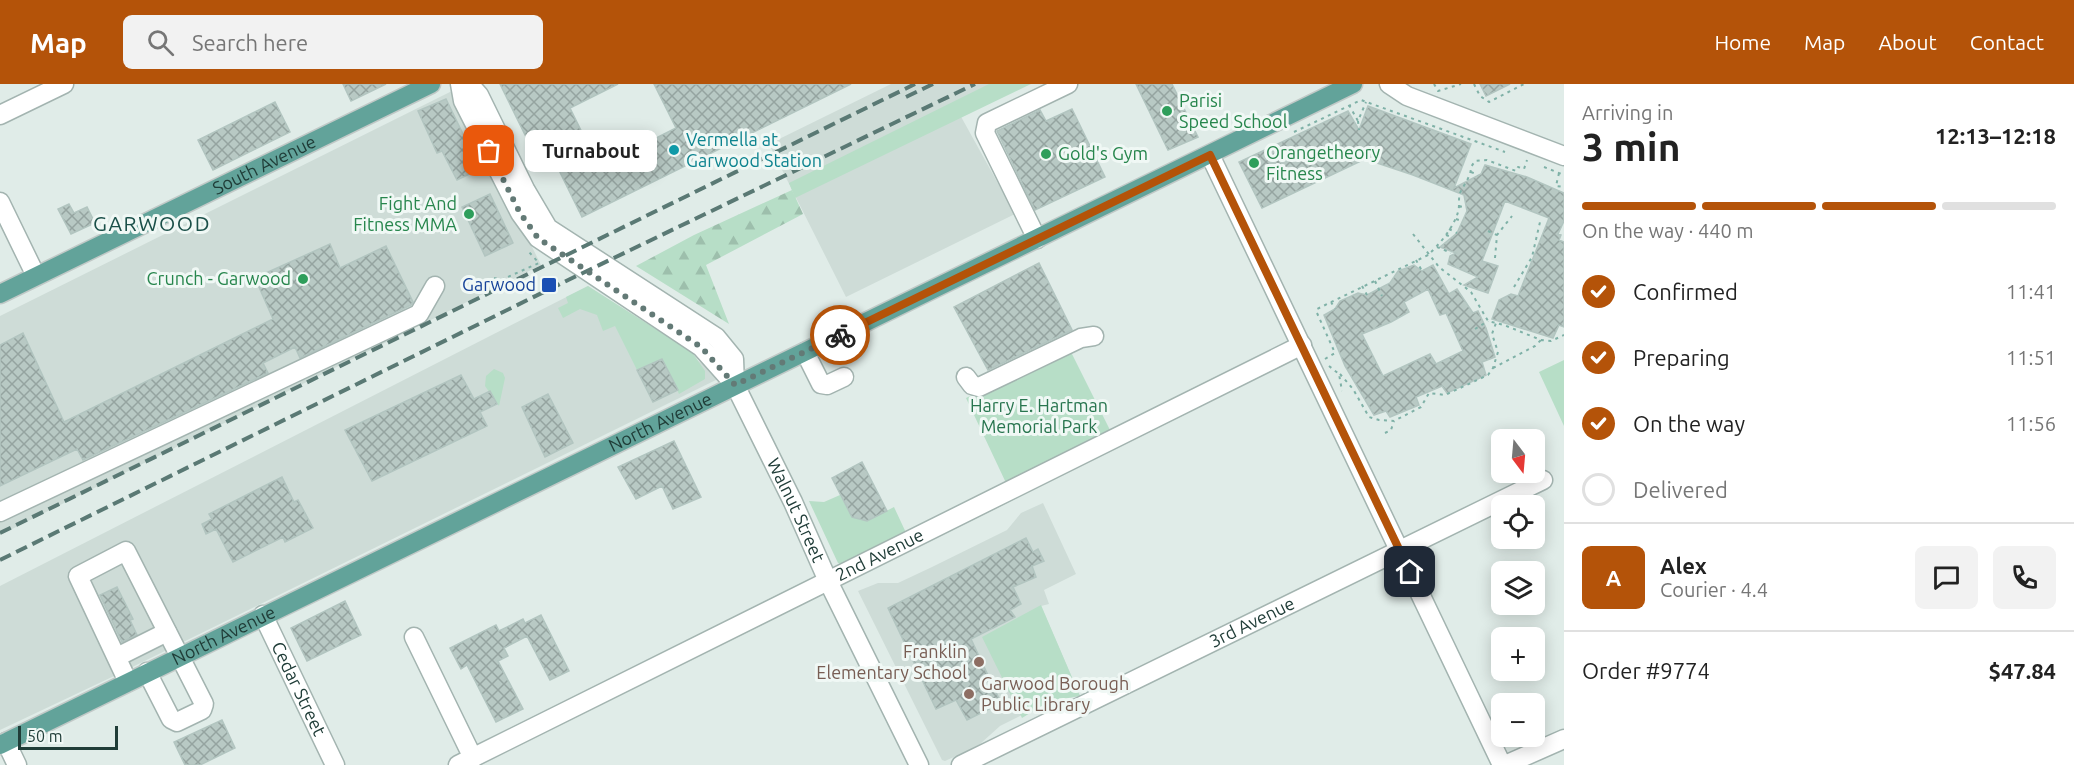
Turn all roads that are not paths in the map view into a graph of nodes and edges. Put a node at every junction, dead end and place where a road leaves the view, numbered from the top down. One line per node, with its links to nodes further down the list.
1 (64, 84): 8 (street)
2 (431, 84): 13 (main road, South Avenue)
3 (460, 84): 21 (street)
4 (469, 84): 21 (street)
5 (1068, 84): 12 (street)
6 (1353, 84): 9 (main road, North Avenue)
7 (1389, 84): 10 (street)
8 (0, 115)
9 (1210, 155): 12 (main road, North Avenue); 17 (street)
10 (1562, 164)
11 (0, 202): 13 (street)
12 (1037, 239): 18 (main road, North Avenue)
13 (36, 276): 15 (main road, South Avenue)
14 (435, 286): 23 (street)
15 (0, 294)
16 (1094, 336): 20 (street)
17 (1302, 345): 24 (street); 25 (street, 2nd Avenue)
18 (805, 351): 19 (street); 21 (main road, North Avenue)
19 (844, 377)
20 (966, 377)
21 (735, 385): 25 (street, Walnut Street); 26 (main road, North Avenue)
22 (1537, 483): 24 (street, 3rd Avenue)
23 (0, 512)
24 (1400, 550): 39 (street, 3rd Avenue); 40 (street)
25 (828, 581): 35 (street, 2nd Avenue); 38 (street, Walnut Street)
26 (263, 615): 29 (main road, North Avenue); 37 (street, Cedar Street)
27 (167, 632): 29 (street); 30 (street); 30 (street)
28 (414, 637): 35 (street)
29 (179, 656): 31 (main road, North Avenue); 31 (street)
30 (117, 657): 32 (street)
31 (147, 672): 32 (main road, North Avenue)
32 (128, 682): 34 (main road, North Avenue)
33 (1564, 739): 40 (street)
34 (3, 743): 36 (street)
35 (465, 761)
36 (17, 765)
37 (335, 765)
38 (919, 765)
39 (961, 765)
40 (1504, 765)

